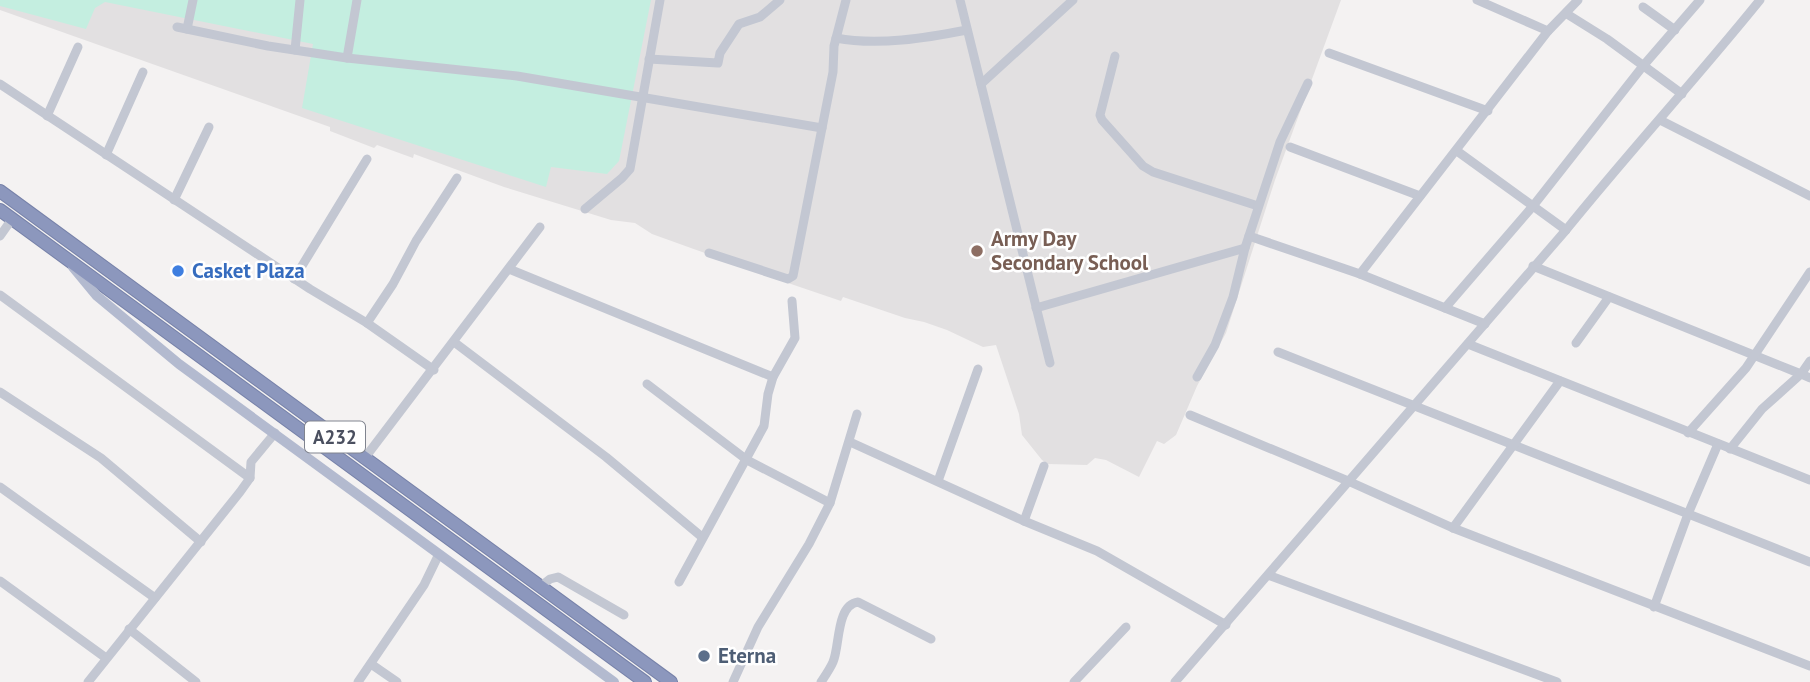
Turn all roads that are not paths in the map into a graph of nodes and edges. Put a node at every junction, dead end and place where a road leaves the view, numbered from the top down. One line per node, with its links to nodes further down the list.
1 (193, 0): 16 (street)
2 (300, 0): 22 (street)
3 (357, 0): 25 (street)
4 (660, 0): 26 (street)
5 (780, 0): 26 (street)
6 (846, 0): 20 (street)
7 (960, 0): 17 (street)
8 (1073, 0): 31 (street)
9 (1477, 0): 19 (street)
10 (1578, 0): 14 (street)
11 (1700, 0): 18 (street)
12 (1760, 0): 32 (street)
13 (1643, 7): 18 (street)
14 (1566, 14): 19 (street); 27 (street)
15 (177, 27): 16 (street)
16 (187, 29): 22 (street)
17 (967, 30): 20 (street); 31 (street)
18 (1675, 30): 27 (street)
19 (1548, 32): 34 (street)
20 (836, 38): 38 (street)
21 (79, 47): 35 (street)
22 (295, 50): 25 (street)
23 (1329, 53): 34 (street)
24 (1115, 56): 48 (street)
25 (347, 58): 33 (street)
26 (649, 59): 33 (street)
27 (1643, 66): 32 (street); 49 (street)
28 (144, 72): 41 (street)
29 (1308, 83): 48 (street)
30 (0, 84): 35 (street)
31 (981, 84): 68 (street)
32 (1682, 94): 36 (street)
33 (642, 98): 38 (street); 50 (street)
34 (1488, 111): 40 (street)
35 (47, 116): 41 (street)
36 (1660, 120): 46 (street); 54 (street)
37 (209, 127): 47 (street)
38 (822, 128): 58 (street)
39 (1290, 147): 45 (street)
40 (1457, 151): 45 (street); 49 (street)
41 (106, 155): 47 (street)
42 (367, 159): 64 (street)
43 (457, 177): 70 (street)
44 (0, 191): 96 (highway, A232)
45 (1420, 196): 63 (street)
46 (1810, 197)
47 (174, 200): 64 (street)
48 (1258, 206): 56 (street)
49 (1533, 206): 54 (street); 69 (street)
50 (584, 209)
51 (0, 210): 52 (highway, A232)
52 (12, 219): 55 (street); 59 (highway, A232)
53 (540, 227): 61 (street)
54 (1566, 230): 60 (street)
55 (0, 236)
56 (1248, 236): 57 (street); 63 (street)
57 (1245, 248): 68 (street); 83 (street)
58 (709, 253)
59 (66, 259): 90 (main road); 131 (highway, A232)
60 (1533, 267): 66 (street); 71 (street)
61 (509, 269): 72 (street); 82 (street)
62 (1810, 272): 76 (street)
63 (1360, 274): 69 (street)
64 (294, 279): 70 (street)
65 (0, 295): 99 (street)
66 (1609, 297): 73 (street); 76 (street)
67 (792, 301): 82 (street)
68 (1036, 308): 78 (street)
69 (1445, 308): 71 (street)
70 (367, 323): 80 (street)
71 (1485, 324): 74 (street)
72 (454, 342): 80 (street); 108 (street)
73 (1576, 343)
74 (1468, 344): 84 (street); 87 (street)
75 (1278, 352): 87 (street)
76 (1754, 355): 81 (street); 91 (street)
77 (1810, 361): 81 (street)
78 (1049, 363)
79 (978, 369): 100 (street)
80 (434, 370): 96 (street)
81 (1805, 376): 95 (street)
82 (774, 377): 97 (street)
83 (1197, 377)
84 (1560, 381): 91 (street); 94 (street)
85 (647, 384): 97 (street)
86 (0, 392): 109 (street)
87 (1414, 405): 94 (street); 101 (street)
88 (858, 414): 92 (street)
89 (1190, 415): 101 (street)
90 (275, 433): 99 (street); 110 (main road)
91 (1688, 433): 93 (street)
92 (849, 442): 100 (street); 104 (street)
93 (1718, 444): 95 (street); 105 (street)
94 (1514, 446): 105 (street); 107 (street)
95 (1730, 449): 102 (street)
96 (364, 459): 115 (highway, A232)
97 (747, 460): 104 (street); 108 (street)
98 (1044, 467): 106 (street)
99 (250, 478): 109 (street)
100 (938, 481): 106 (street)
101 (1348, 481): 107 (street); 112 (street)
102 (1810, 481)
103 (0, 487): 116 (street)
104 (830, 503): 133 (street)
105 (1688, 514): 111 (street); 117 (street)
106 (1024, 521): 119 (street)
107 (1453, 528): 117 (street)
108 (702, 537): 114 (street)
109 (201, 542): 116 (street)
110 (439, 554): 124 (street); 130 (main road)
111 (1810, 562)
112 (1268, 575): 119 (street); 137 (street)
113 (0, 581): 123 (street)
114 (679, 582)
115 (541, 586): 118 (street); 132 (highway, A232)
116 (155, 598): 121 (street)
117 (1654, 607): 125 (street)
118 (624, 615)
119 (1226, 625): 136 (street)
120 (1126, 627): 135 (street)
121 (129, 629): 123 (street); 127 (street)
122 (931, 639): 134 (street)
123 (106, 658): 126 (street)
124 (371, 664): 128 (street); 129 (street)
125 (1810, 666)
126 (88, 682)
127 (196, 682)
128 (358, 682)
129 (397, 682)
130 (614, 682)
131 (645, 682)
132 (671, 682)
133 (733, 682)
134 (821, 682)
135 (1074, 682)
136 (1175, 682)
137 (1557, 682)

